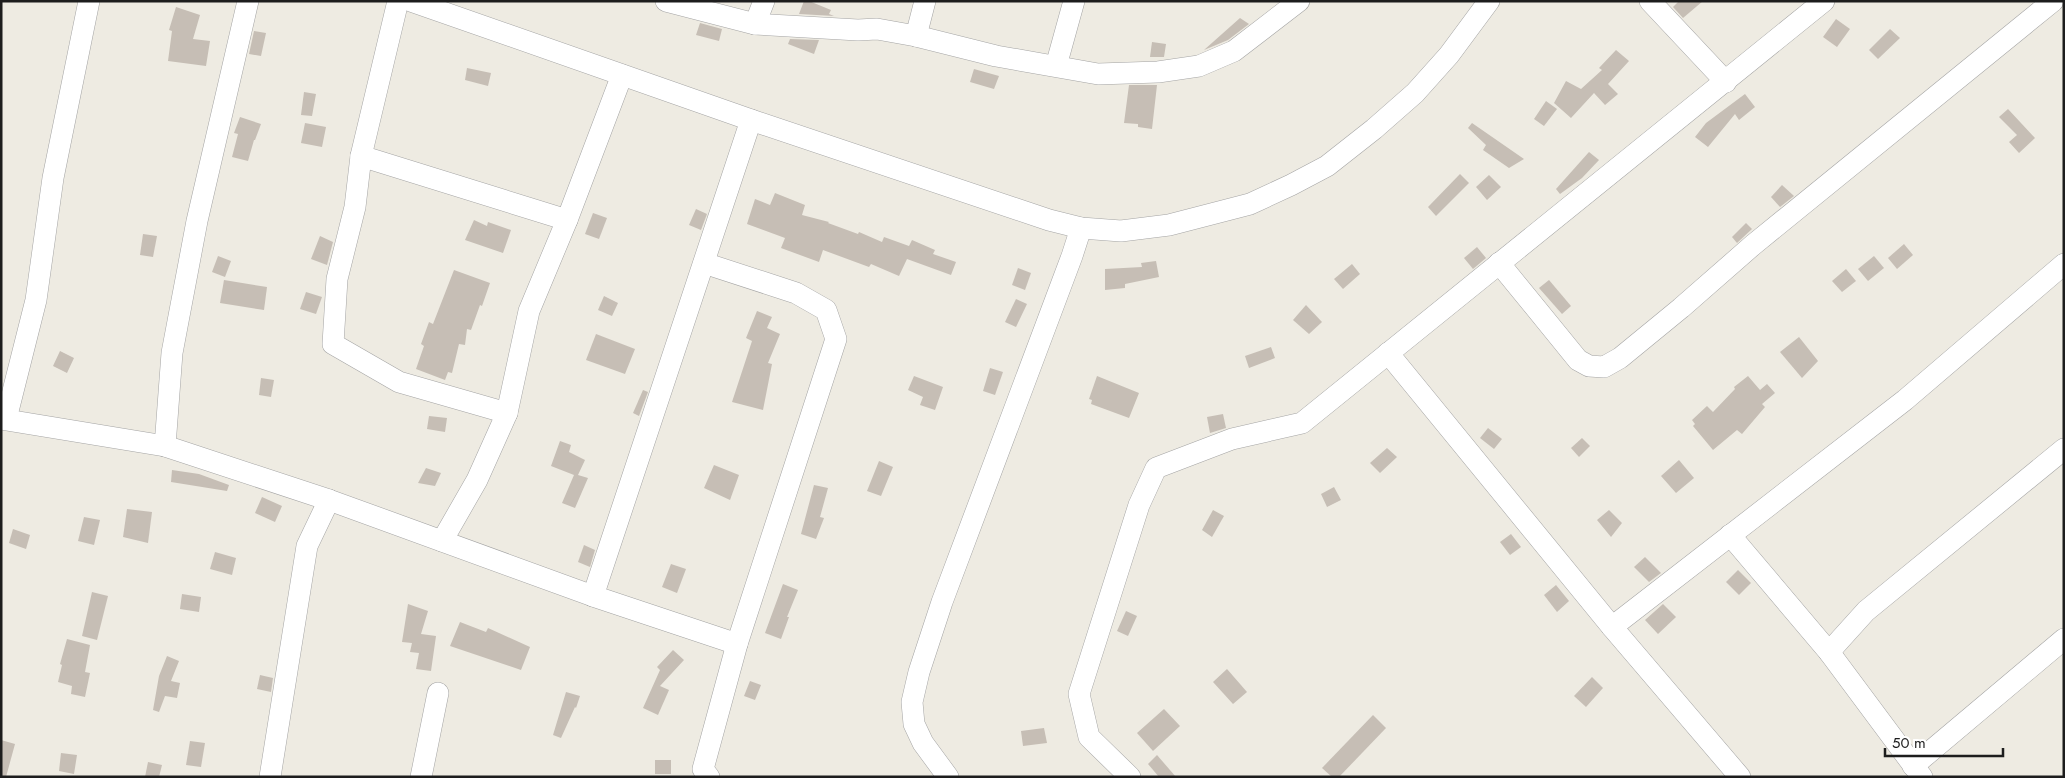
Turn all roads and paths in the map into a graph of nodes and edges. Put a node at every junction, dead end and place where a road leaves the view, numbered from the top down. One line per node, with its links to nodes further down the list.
1 (89, 1): 28 (street)
2 (248, 1): 29 (street)
3 (398, 1): 20 (street)
4 (411, 1): 17 (street)
5 (666, 1): 14 (street)
6 (764, 1): 14 (street)
7 (925, 1): 15 (street)
8 (1074, 1): 16 (street)
9 (1299, 1): 16 (street)
10 (1489, 1): 22 (street)
11 (1650, 1): 18 (street)
12 (1824, 1): 18 (street)
13 (2053, 1): 23 (street)
14 (755, 24): 15 (street)
15 (916, 36): 16 (street)
16 (1056, 66)
17 (622, 75): 19 (street); 21 (street)
18 (1726, 82): 23 (street)
19 (750, 120): 22 (street); 24 (street)
20 (361, 156): 21 (street); 27 (street)
21 (567, 220): 27 (street)
22 (1081, 228): 44 (street)
23 (1499, 263): 26 (street)
24 (704, 264): 34 (street); 37 (street)
25 (2064, 264): 32 (street)
26 (1388, 353): 35 (street); 45 (street)
27 (507, 413): 33 (street)
28 (4, 419): 29 (street)
29 (165, 446): 31 (street)
30 (2064, 449): 38 (street)
31 (329, 500): 33 (street); 41 (street)
32 (1730, 535): 35 (street); 38 (street)
33 (442, 541): 34 (street)
34 (593, 596): 37 (street)
35 (1612, 627): 46 (street)
36 (2064, 638): 40 (street)
37 (737, 644): 43 (street)
38 (1829, 652): 40 (street)
39 (438, 694): 42 (street)
40 (1918, 771)
41 (270, 777)
42 (421, 777)
43 (709, 777)
44 (948, 777)
45 (1130, 777)
46 (1740, 777)

